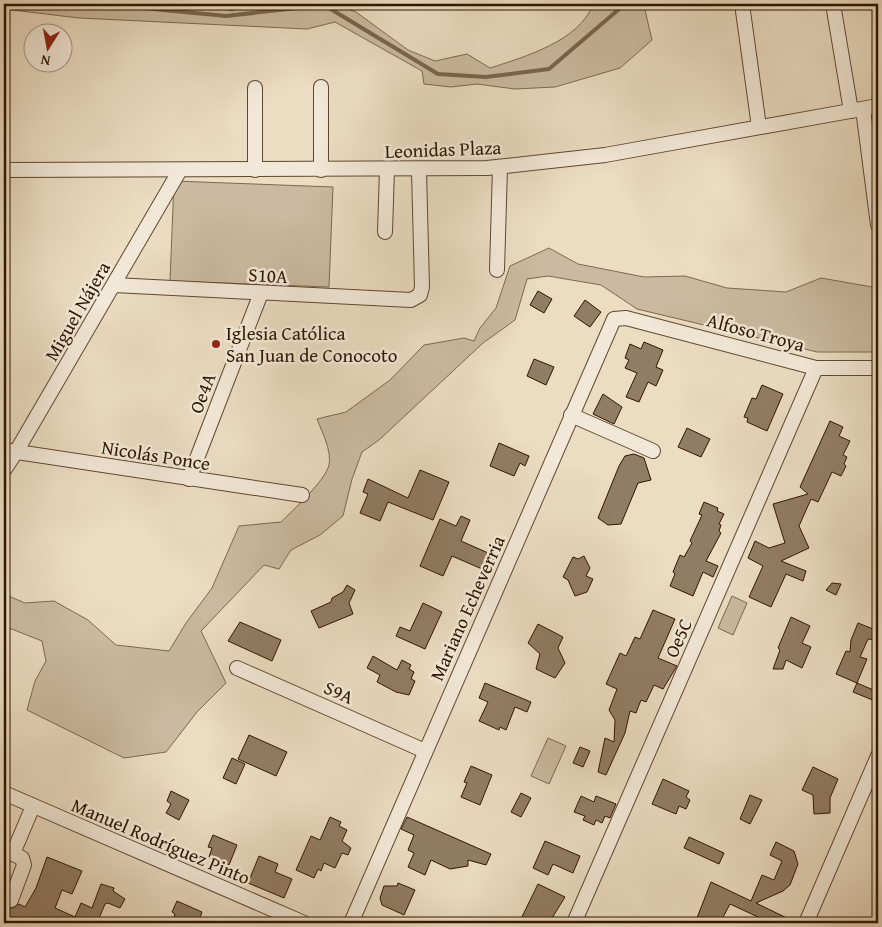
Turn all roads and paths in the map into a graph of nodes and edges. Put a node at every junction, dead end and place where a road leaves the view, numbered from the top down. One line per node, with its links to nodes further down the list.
1 (742, 4): 7 (street)
2 (833, 4): 6 (street)
3 (321, 87): 12 (street)
4 (255, 88): 11 (street)
5 (878, 106): 6 (street, Leonidas Plaza)
6 (857, 110): 7 (street, Leonidas Plaza); 15 (street)
7 (759, 127): 8 (street, Leonidas Plaza)
8 (500, 167): 14 (street, Leonidas Plaza); 17 (street)
9 (4, 170): 10 (street, Leonidas Plaza)
10 (180, 170): 11 (street, Leonidas Plaza); 18 (street, Miguel Nájera)
11 (255, 170): 12 (street, Leonidas Plaza)
12 (322, 170): 13 (street, Leonidas Plaza)
13 (387, 170): 14 (street, Leonidas Plaza); 16 (street)
14 (419, 170): 19 (street, S10A)
15 (878, 225)
16 (385, 232)
17 (497, 270)
18 (114, 285): 19 (street, S10A); 24 (street, Miguel Nájera)
19 (261, 293): 27 (street, Oe4A)
20 (626, 318): 21 (street, Alfoso Troya); 23 (street, Mariano Echeverria)
21 (816, 368): 22 (street, Alfoso Troya); 37 (street, Oe5C)
22 (878, 368)
23 (571, 415): 25 (street); 30 (street, Mariano Echeverria)
24 (10, 451): 26 (street, Miguel Nájera); 27 (street, Nicolás Ponce)
25 (653, 451)
26 (4, 470)
27 (189, 479): 28 (street, Nicolás Ponce)
28 (302, 495)
29 (237, 668): 30 (street, S9A)
30 (425, 751): 36 (street, Mariano Echeverria)
31 (878, 756): 38 (street)
32 (4, 793): 33 (street, Manuel Rodríguez Pinto)
33 (33, 806): 34 (street); 35 (street, Manuel Rodríguez Pinto)
34 (11, 900)
35 (304, 923)
36 (351, 923)
37 (574, 923)
38 (806, 923)

